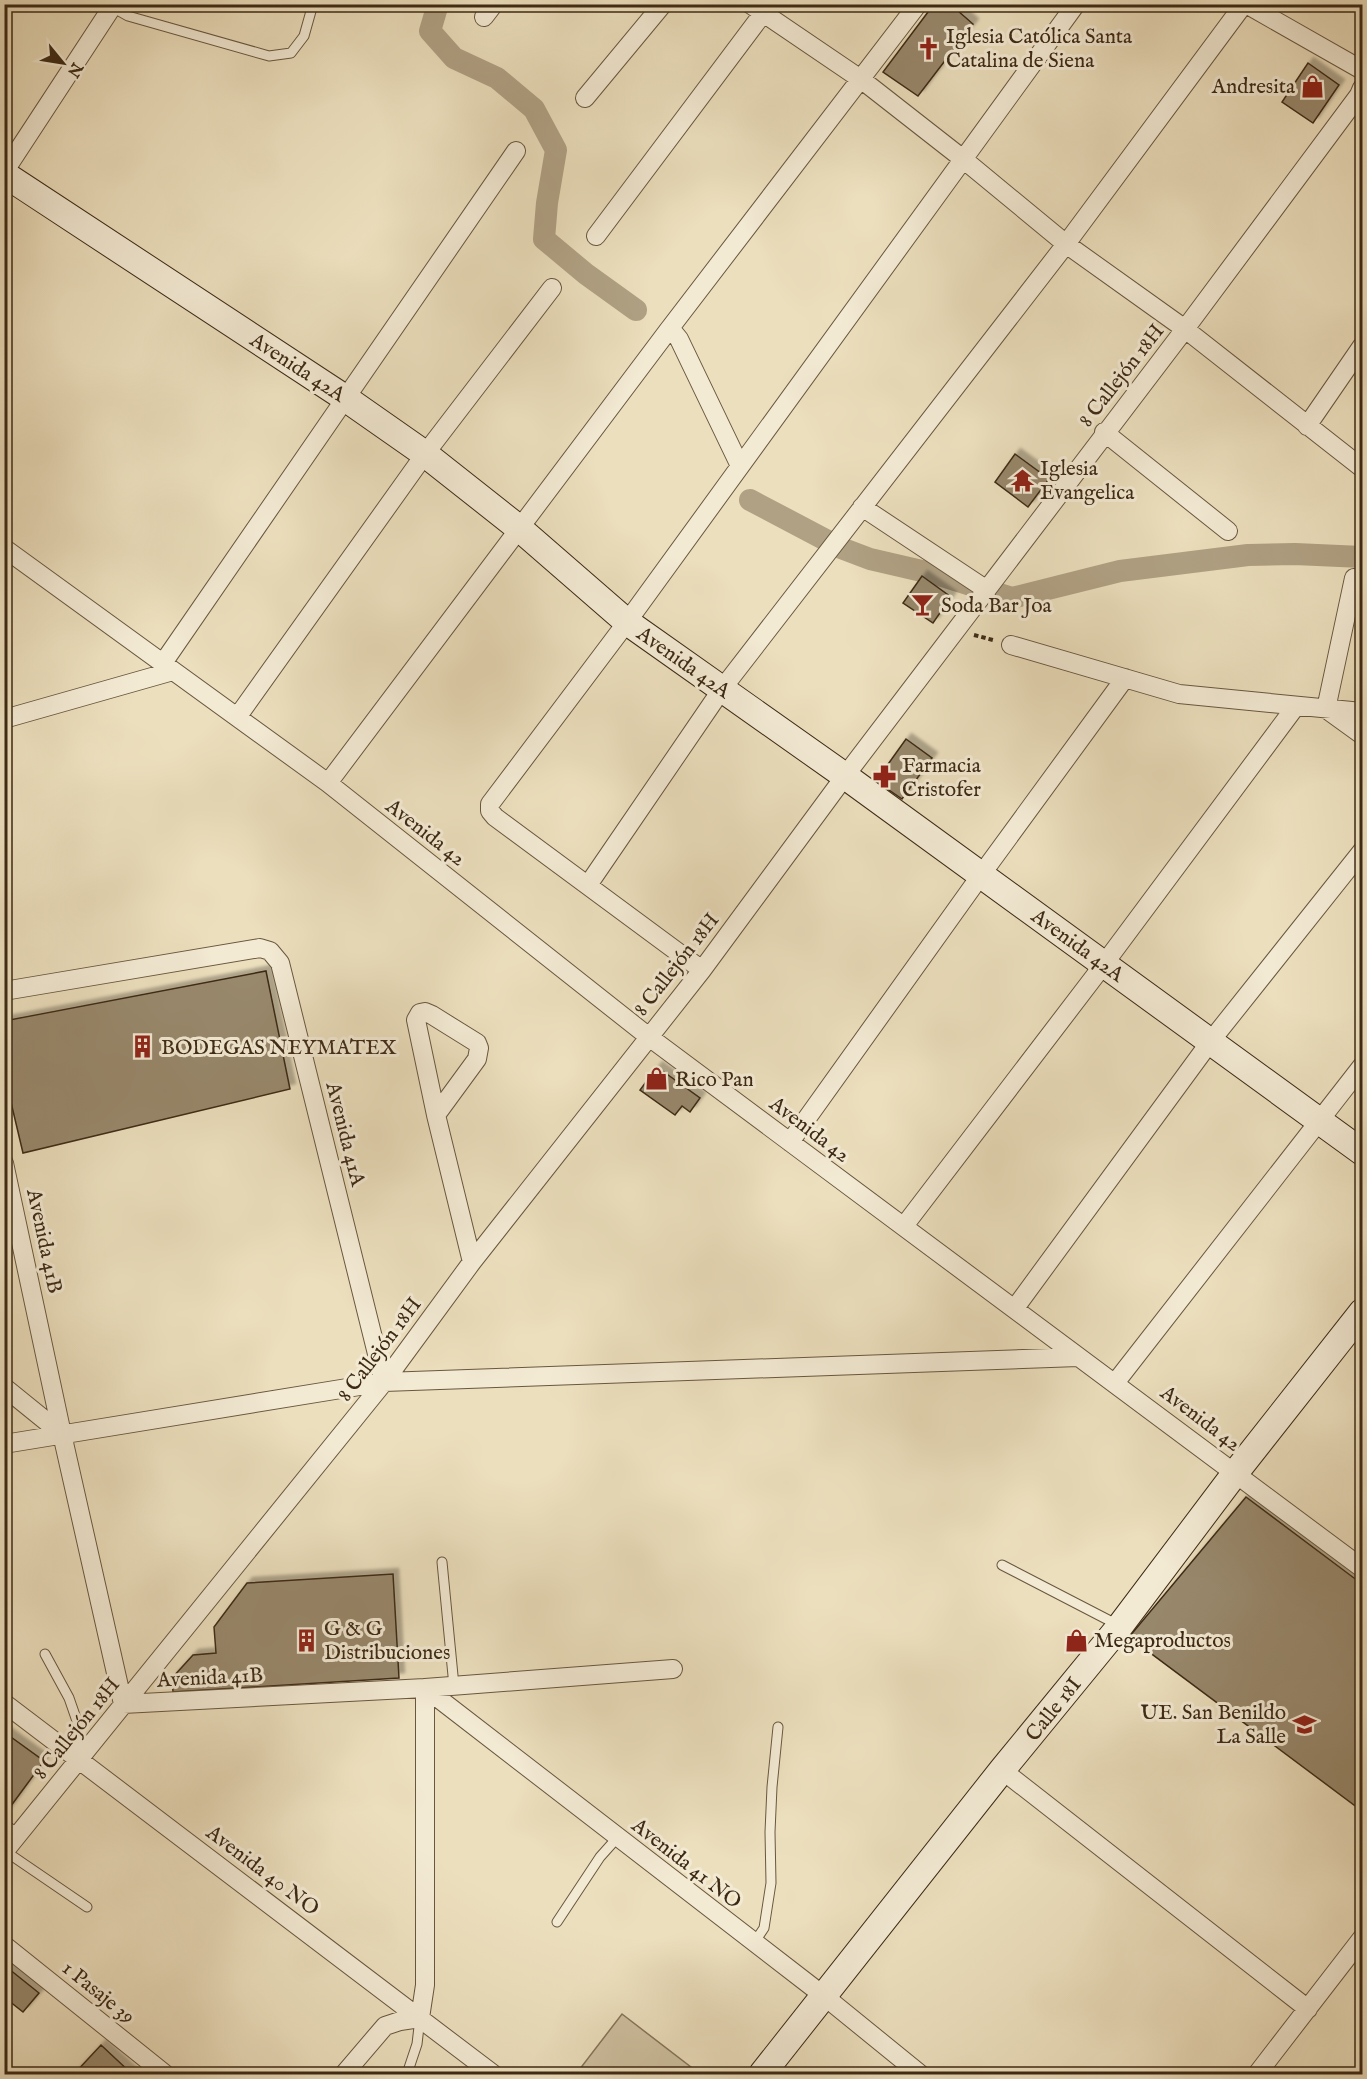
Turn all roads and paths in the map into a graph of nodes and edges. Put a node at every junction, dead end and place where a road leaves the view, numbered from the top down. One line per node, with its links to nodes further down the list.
1 (313, 4): 6 (lane)
2 (663, 4): 11 (street)
3 (918, 4): 9 (street)
4 (1076, 4): 13 (street)
5 (1245, 4): 8 (street); 16 (street)
6 (113, 6): 14 (street)
7 (761, 7): 9 (street); 15 (street)
8 (1362, 70)
9 (862, 80): 13 (street); 18 (street)
10 (1362, 88): 19 (street, 8 Callejón 18H)
11 (585, 98)
12 (516, 151): 21 (street)
13 (963, 159): 16 (street); 25 (street)
14 (4, 173): 21 (street, Avenida 42A)
15 (597, 236)
16 (1066, 244): 19 (street); 27 (street)
17 (552, 288): 24 (street)
18 (670, 328): 25 (street); 28 (street)
19 (1185, 329): 22 (street); 23 (street, 8 Callejón 18H)
20 (1362, 346): 22 (street)
21 (345, 398): 24 (street, Avenida 42A); 36 (street)
22 (1307, 426): 26 (street)
23 (1104, 432): 29 (street); 32 (street, 8 Callejón 18H)
24 (425, 454): 28 (street, Avenida 42A); 42 (street)
25 (740, 466): 33 (street)
26 (1362, 468)
27 (862, 507): 32 (street); 38 (street)
28 (520, 529): 33 (street, Avenida 42A); 46 (street)
29 (1228, 531)
30 (4, 548): 36 (street, Avenida 42)
31 (1354, 578): 40 (street)
32 (987, 590): 34 (street, 8 Callejón 18H)
33 (627, 622): 38 (street, Avenida 42A); 49 (street)
34 (957, 630): 35 (path); 45 (street, 8 Callejón 18H)
35 (1011, 645): 37 (street)
36 (168, 667): 42 (street, Avenida 42); 43 (street)
37 (1125, 678): 39 (street); 48 (street)
38 (722, 689): 45 (street, Avenida 42A); 49 (street)
39 (1296, 706): 40 (street); 50 (street)
40 (1326, 709): 41 (street); 44 (street)
41 (1362, 712)
42 (238, 716): 46 (street, Avenida 42)
43 (4, 719)
44 (1362, 735)
45 (845, 776): 48 (street, Avenida 42A); 51 (street, 8 Callejón 18H)
46 (328, 783): 53 (street, Avenida 42)
47 (1362, 851): 54 (street)
48 (981, 875): 50 (street, Avenida 42A); 58 (street)
49 (588, 885): 51 (street)
50 (1104, 964): 54 (street, Avenida 42A); 61 (street)
51 (702, 970): 53 (street, 8 Callejón 18H)
52 (4, 991): 66 (street, Avenida 41A)
53 (649, 1037): 58 (street, Avenida 42); 62 (street, 8 Callejón 18H)
54 (1210, 1042): 57 (street, Avenida 42A); 63 (street)
55 (1362, 1066): 57 (street)
56 (436, 1114): 56 (street); 62 (street)
57 (1320, 1121): 59 (street, Avenida 42A); 67 (street)
58 (790, 1142): 61 (street, Avenida 42)
59 (1362, 1152)
60 (5, 1170): 69 (street, Avenida 41B)
61 (904, 1226): 63 (street, Avenida 42)
62 (472, 1262): 66 (street, 8 Callejón 18H)
63 (1015, 1308): 65 (street, Avenida 42)
64 (1362, 1312): 71 (street, Calle 18I)
65 (1078, 1357): 66 (street); 67 (street, Avenida 42)
66 (384, 1382): 69 (street); 81 (street, 8 Callejón 18H)
67 (1115, 1383): 71 (street, Avenida 42)
68 (4, 1388): 69 (street)
69 (62, 1434): 70 (street); 81 (street, Avenida 41B)
70 (4, 1444)
71 (1236, 1473): 74 (street, Avenida 42); 75 (street, Calle 18I)
72 (442, 1562): 78 (lane)
73 (1002, 1564): 75 (lane)
74 (1362, 1568)
75 (1120, 1626): 84 (street, Calle 18I)
76 (45, 1654): 83 (lane)
77 (674, 1669): 78 (street, Avenida 41B)
78 (454, 1686): 79 (street, Avenida 41B)
79 (425, 1688): 81 (street, Avenida 41B); 86 (street, Avenida 41 NO); 95 (street)
80 (4, 1703): 83 (street, Avenida 40 NO)
81 (123, 1704): 83 (street, 8 Callejón 18H)
82 (778, 1727): 91 (lane)
83 (79, 1760): 85 (street, 8 Callejón 18H); 95 (street, Avenida 40 NO)
84 (1002, 1770): 93 (street, Calle 18I); 94 (street)
85 (12, 1829): 87 (street, 8 Callejón 18H)
86 (617, 1838): 89 (lane); 91 (street, Avenida 41 NO)
87 (5, 1852): 88 (lane)
88 (87, 1907)
89 (557, 1922)
90 (1362, 1938): 94 (street)
91 (754, 1943): 93 (street, Avenida 41 NO)
92 (4, 1945): 97 (street, 1 Pasaje 39)
93 (824, 1996): 101 (street, Calle 18I); 102 (street, Avenida 41 NO)
94 (1308, 2009): 103 (street)
95 (420, 2018): 98 (street); 99 (lane); 100 (street, Avenida 40 NO)
96 (1362, 2071): 104 (lane)
97 (165, 2074)
98 (344, 2074)
99 (407, 2074)
100 (493, 2074)
101 (762, 2074)
102 (921, 2074)
103 (1257, 2074)
104 (1359, 2074)

